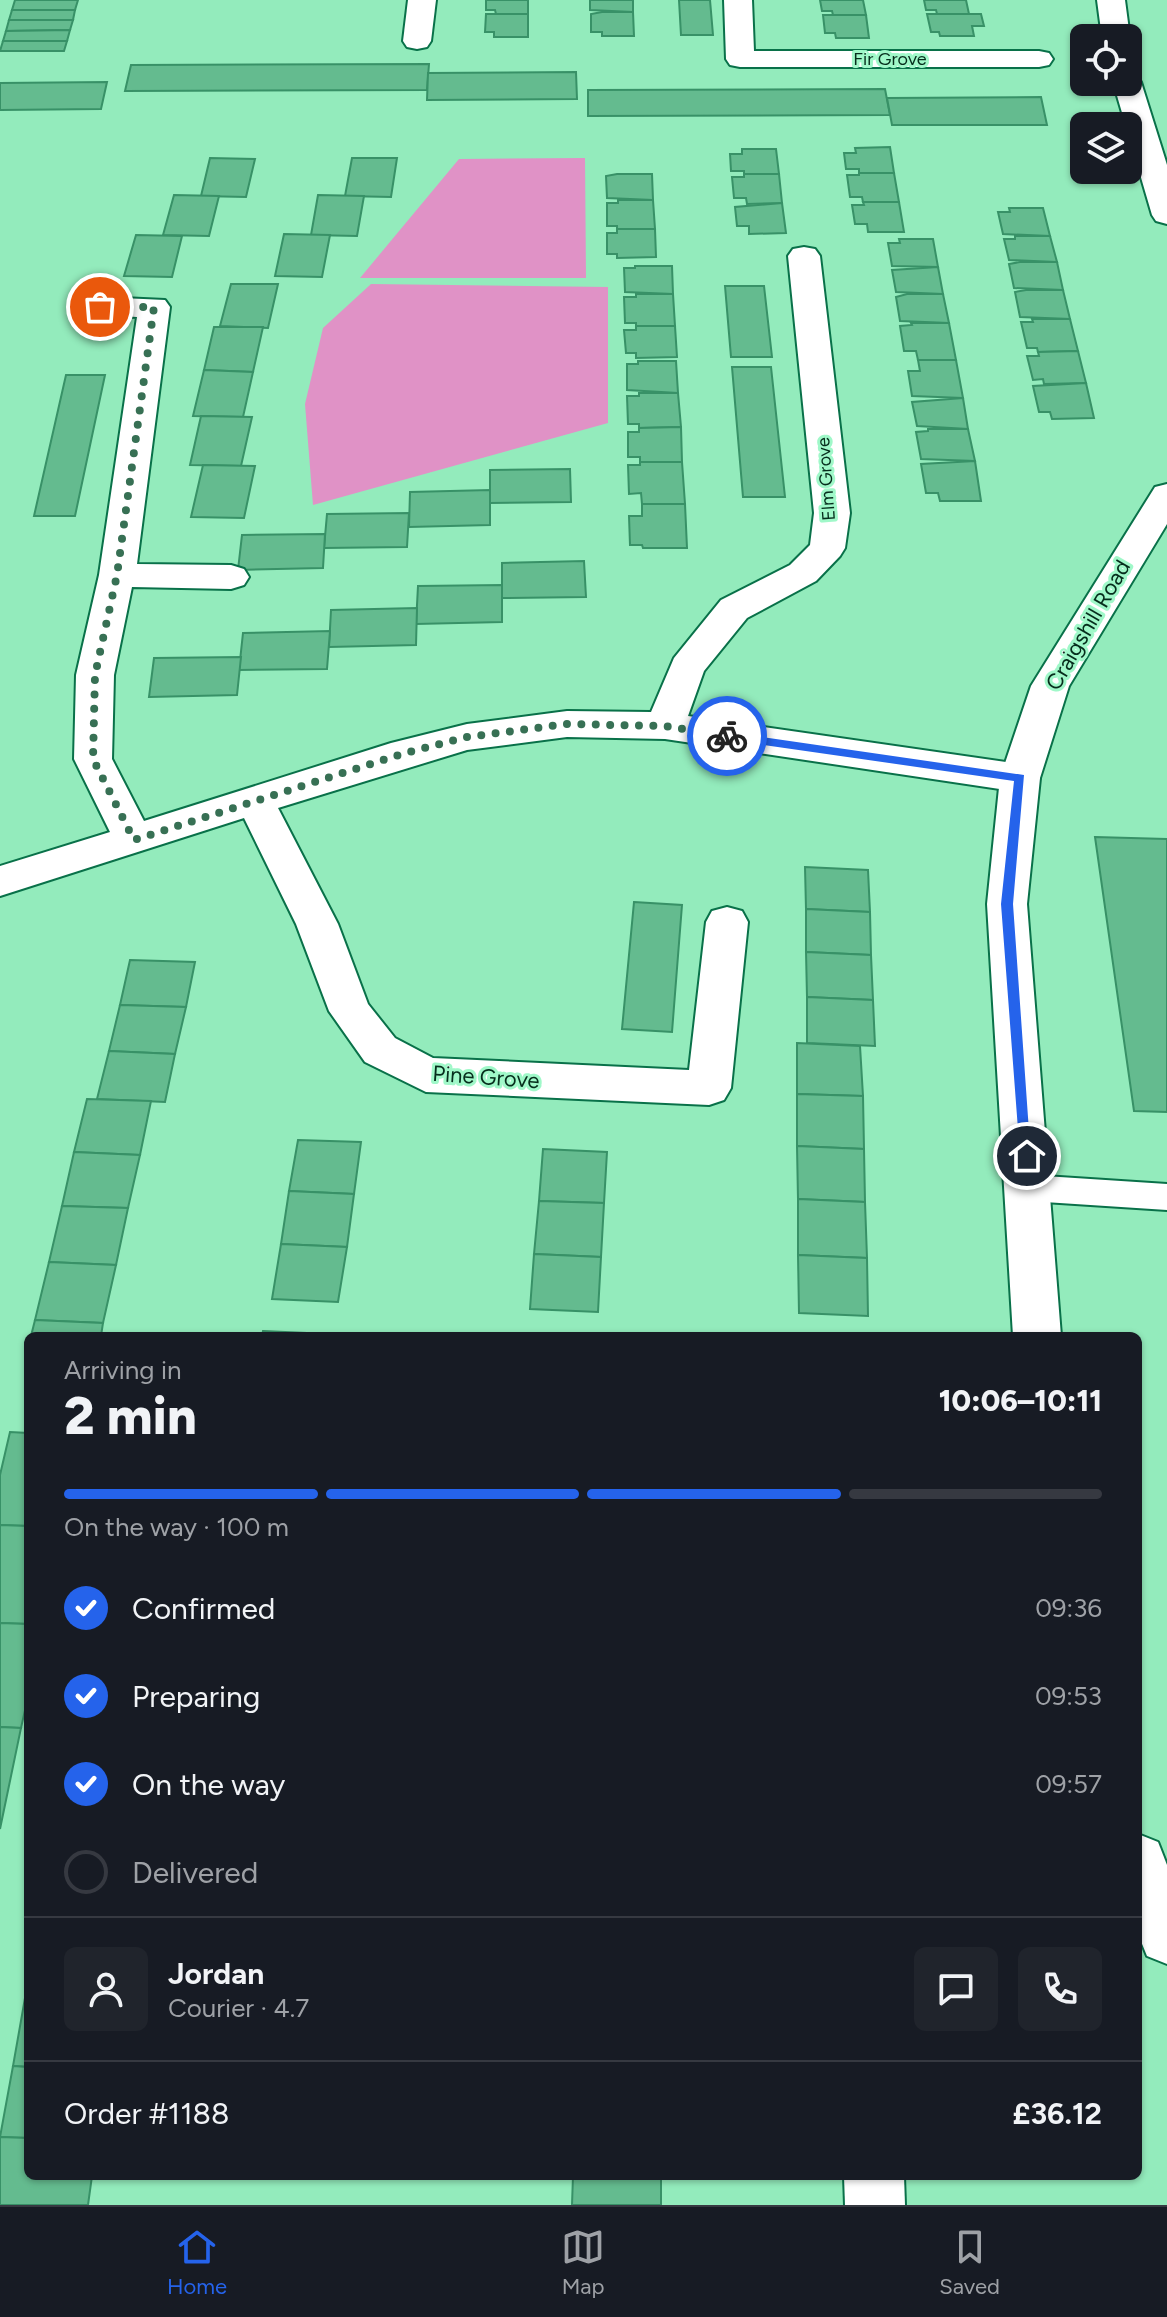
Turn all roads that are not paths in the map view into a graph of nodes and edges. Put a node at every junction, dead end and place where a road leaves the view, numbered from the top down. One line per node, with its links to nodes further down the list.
1 (422, 0): 5 (street)
2 (738, 0): 6 (street, Fir Grove)
3 (1111, 0): 4 (street)
4 (1114, 24)
5 (417, 41)
6 (1039, 59)
7 (1131, 96): 8 (street)
8 (1167, 215)
9 (804, 256): 14 (street, Elm Grove)
10 (100, 307): 12 (street)
11 (1167, 495): 15 (street, Craigshill Road)
12 (117, 575): 13 (street); 17 (street)
13 (231, 577)
14 (665, 726): 15 (street); 16 (street)
15 (1020, 778): 20 (street, Craigshill Road)
16 (255, 802): 17 (street); 19 (street, Pine Grove)
17 (134, 840): 18 (street)
18 (0, 881)
19 (727, 922)
20 (1029, 1188): 21 (lane); 22 (street, Craigshill Road)
21 (1167, 1197)
22 (1037, 1332)
23 (1142, 1872): 24 (street)
24 (1167, 1936)
25 (874, 2180): 26 (street)
26 (875, 2205)

